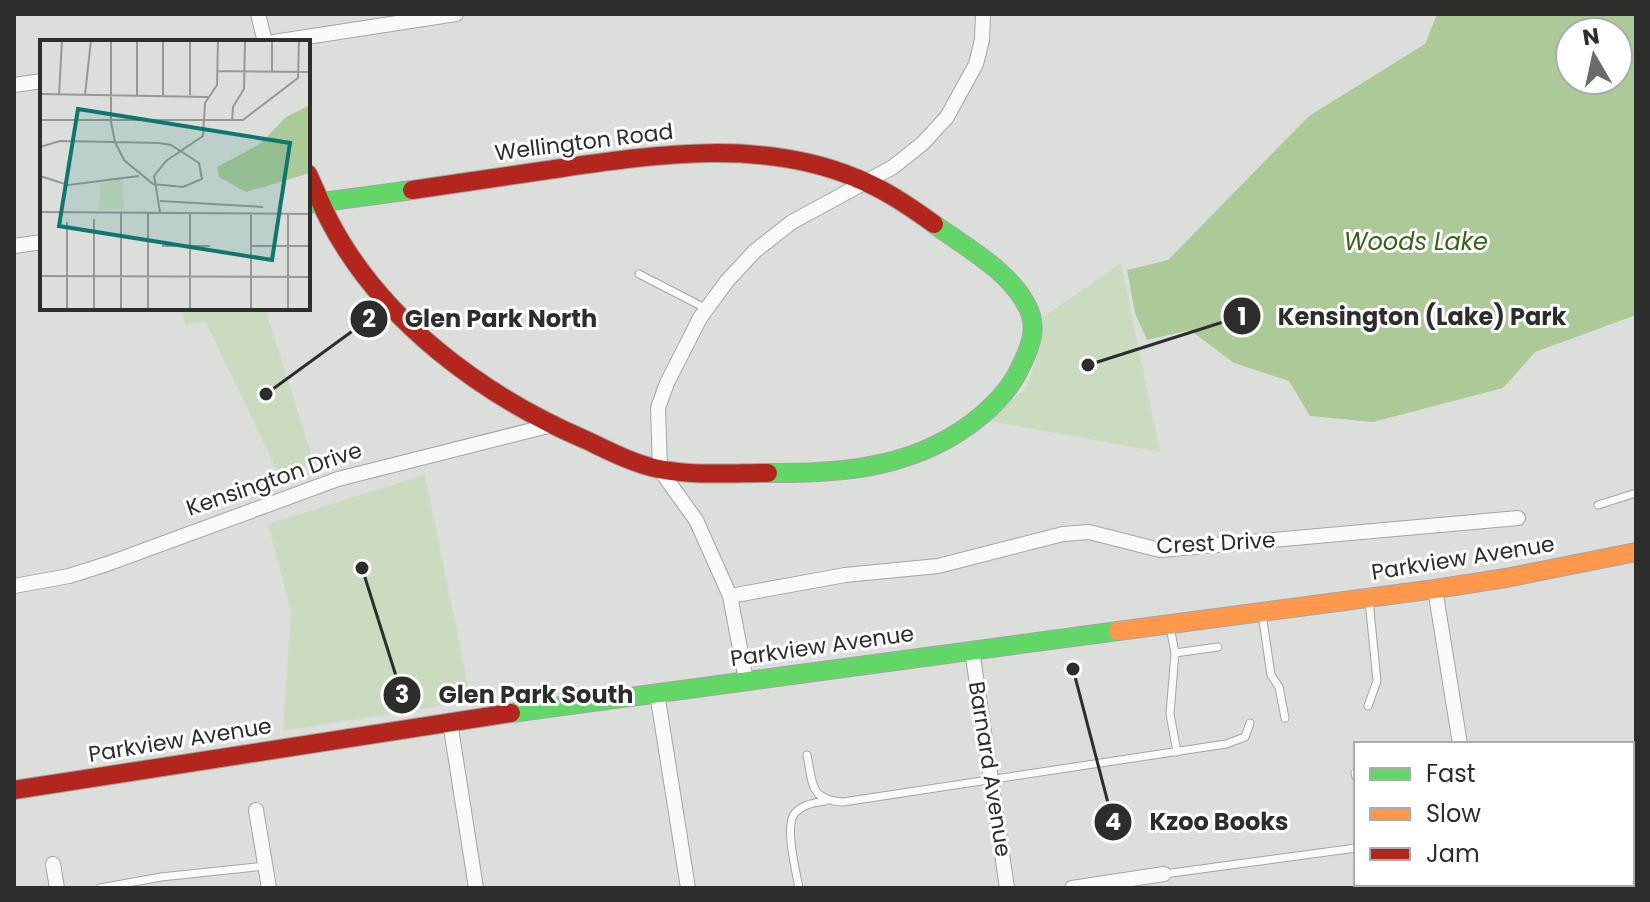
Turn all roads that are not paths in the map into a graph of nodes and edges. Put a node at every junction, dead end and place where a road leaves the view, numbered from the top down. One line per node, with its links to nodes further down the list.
1 (258, 14): 4 (street)
2 (456, 14): 5 (street)
3 (983, 14): 8 (street)
4 (264, 40)
5 (287, 40)
6 (40, 81): 7 (street)
7 (14, 85)
8 (864, 182): 9 (street, Wellington Road); 13 (street); 15 (street)
9 (313, 204): 14 (street)
10 (40, 242): 11 (street)
11 (14, 246)
12 (639, 274): 13 (lane)
13 (707, 309): 15 (street)
14 (552, 425): 15 (street); 20 (street, Kensington Drive)
15 (660, 470): 22 (street)
16 (1636, 493): 17 (lane)
17 (1598, 505)
18 (1518, 518): 22 (street, Crest Drive)
19 (1636, 552): 21 (street, Parkview Avenue)
20 (14, 586)
21 (1435, 589): 23 (street, Parkview Avenue); 35 (street)
22 (730, 596): 29 (street)
23 (1369, 598): 24 (street, Parkview Avenue); 31 (lane)
24 (1261, 612): 25 (street, Parkview Avenue); 32 (lane)
25 (1170, 624): 27 (street, Parkview Avenue); 28 (lane)
26 (1218, 647): 28 (lane)
27 (972, 650): 29 (street, Parkview Avenue); 38 (street, Barnard Avenue)
28 (1175, 653): 36 (lane)
29 (746, 680): 30 (street, Parkview Avenue)
30 (657, 693): 33 (street, Parkview Avenue); 50 (street)
31 (1368, 706)
32 (1285, 718)
33 (450, 722): 39 (street, Parkview Avenue); 49 (street)
34 (1250, 723): 36 (lane)
35 (1460, 742)
36 (1177, 752): 38 (lane)
37 (807, 755): 40 (lane)
38 (991, 781): 40 (lane); 52 (street, Barnard Avenue)
39 (14, 790)
40 (825, 801): 51 (lane)
41 (256, 810): 44 (street)
42 (1354, 848): 45 (lane)
43 (53, 864): 46 (street)
44 (265, 866): 47 (lane); 48 (street)
45 (1164, 874): 53 (street)
46 (57, 888)
47 (100, 888)
48 (269, 888)
49 (476, 888)
50 (688, 888)
51 (799, 888)
52 (1007, 888)
53 (1072, 888)

